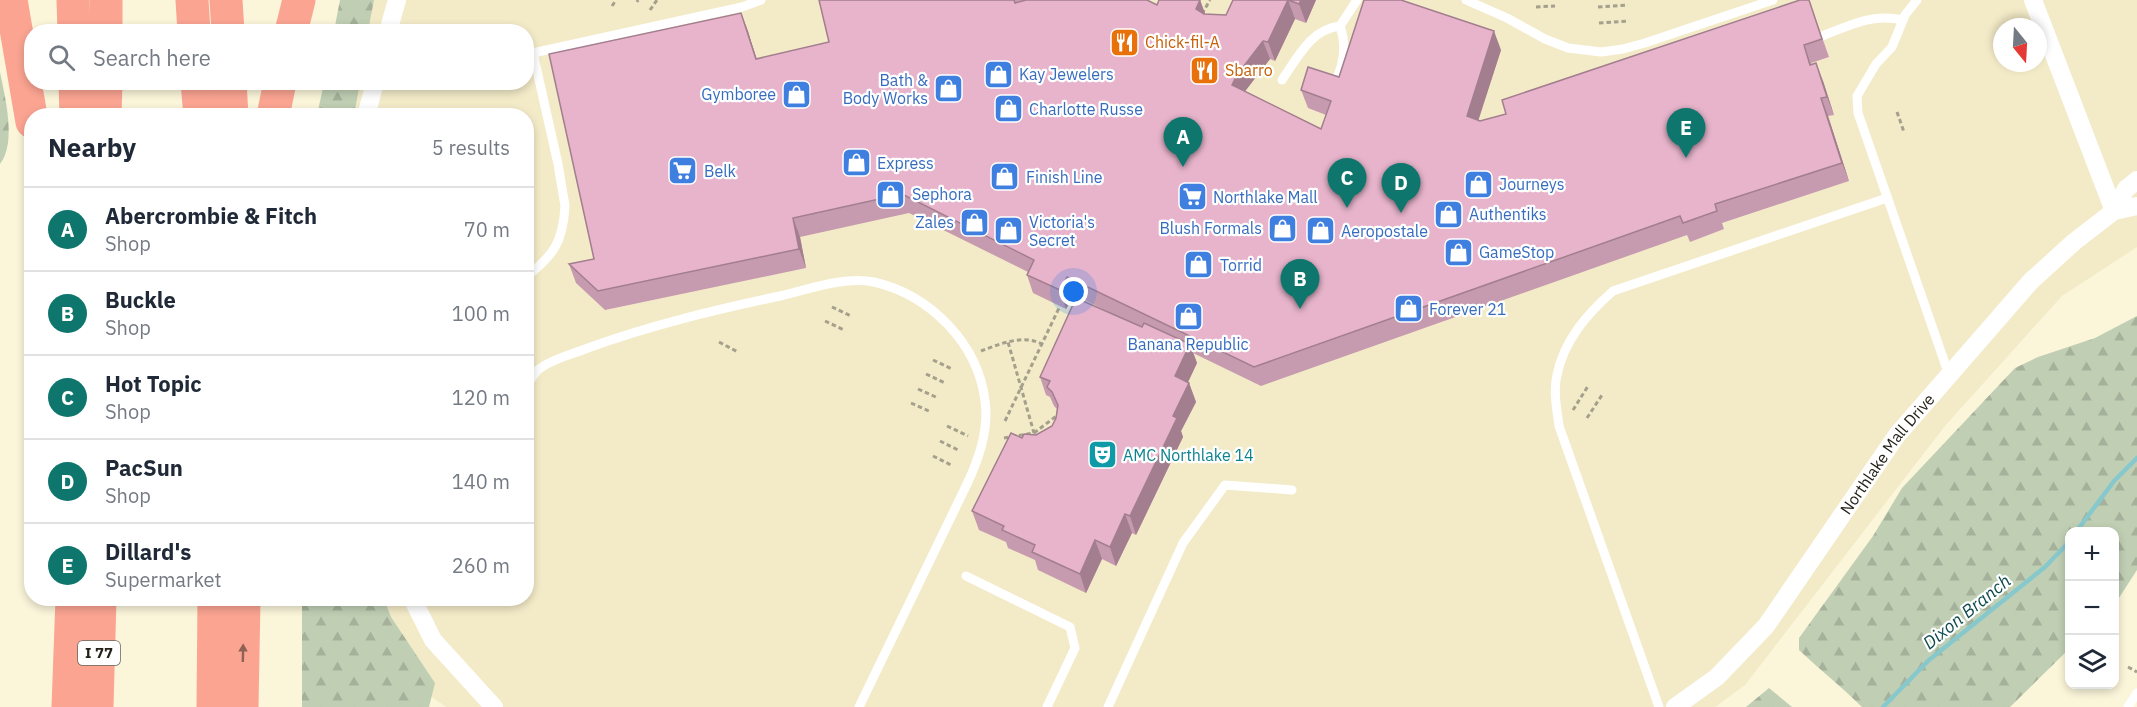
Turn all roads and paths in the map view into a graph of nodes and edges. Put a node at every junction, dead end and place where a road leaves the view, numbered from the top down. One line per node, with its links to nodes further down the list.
1 (11, 0): 37 (highway)
2 (73, 0): 27 (highway)
3 (106, 0): 28 (highway)
4 (192, 0): 29 (highway)
5 (226, 0): 30 (highway)
6 (299, 0): 31 (highway)
7 (397, 0): 32 (street)
8 (616, 0): 18 (path)
9 (657, 0): 22 (path)
10 (762, 0): 35 (lane)
11 (1209, 0): 23 (path)
12 (1358, 0): 33 (lane)
13 (1466, 0): 14 (lane)
14 (1773, 0)
15 (1917, 0): 24 (lane)
16 (2033, 0): 59 (street)
17 (1628, 5): 21 (path)
18 (612, 6)
19 (1555, 6): 20 (path)
20 (1536, 7)
21 (1598, 7)
22 (650, 10)
23 (1201, 17)
24 (1904, 20): 34 (lane); 57 (lane)
25 (1629, 21): 26 (path)
26 (1599, 23)
27 (74, 24)
28 (106, 24)
29 (194, 24)
30 (228, 24)
31 (293, 24)
32 (390, 24)
33 (1340, 26): 38 (lane); 39 (lane)
34 (1822, 36)
35 (534, 52)
36 (534, 69): 60 (lane)
37 (24, 76)
38 (1282, 80)
39 (1335, 82)
40 (26, 90): 47 (highway)
41 (75, 90): 48 (highway)
42 (106, 90): 49 (highway)
43 (198, 90): 50 (highway)
44 (230, 90): 51 (highway)
45 (278, 90): 52 (highway)
46 (376, 90): 53 (street)
47 (30, 108)
48 (76, 108)
49 (105, 108)
50 (199, 108)
51 (232, 108)
52 (275, 108)
53 (370, 108)
54 (1897, 112): 55 (path)
55 (1904, 132)
56 (2137, 180): 59 (street, Northlake Mall Drive)
57 (1887, 198): 75 (lane); 116 (lane)
58 (2137, 206): 59 (street, Northlake Mall Drive)
59 (2114, 211): 75 (street, Northlake Mall Drive)
60 (534, 270)
61 (1060, 306): 68 (path)
62 (832, 307): 63 (path)
63 (851, 316)
64 (825, 321): 65 (path)
65 (844, 330)
66 (718, 342): 70 (path)
67 (1008, 342): 68 (path); 69 (path); 78 (path)
68 (1042, 344): 78 (path)
69 (981, 351)
70 (738, 352)
71 (933, 360): 72 (path)
72 (952, 369)
73 (926, 374): 76 (path)
74 (534, 376): 113 (lane)
75 (1950, 376): 117 (street, Northlake Mall Drive)
76 (945, 383)
77 (1588, 386): 83 (path)
78 (1021, 387): 87 (path); 89 (path)
79 (918, 389): 81 (path)
80 (1602, 395): 86 (path)
81 (938, 398)
82 (911, 403): 84 (path)
83 (1573, 410)
84 (931, 412)
85 (1060, 412): 89 (path)
86 (1587, 418)
87 (1005, 421)
88 (947, 426): 90 (path)
89 (1034, 433): 91 (path)
90 (968, 436)
91 (1004, 438)
92 (940, 441): 93 (path)
93 (960, 451)
94 (933, 456): 95 (path)
95 (953, 466)
96 (1292, 490): 115 (lane)
97 (966, 576): 114 (lane)
98 (65, 606): 104 (highway)
99 (72, 606): 104 (highway, I 77)
100 (100, 606): 109 (highway, I 77)
101 (214, 606): 110 (highway)
102 (244, 606): 111 (highway, one-way to 102)
103 (416, 606): 112 (street)
104 (69, 663): 108 (highway, I 77)
105 (2128, 667): 106 (path)
106 (2137, 672)
107 (2137, 693): 118 (lane)
108 (68, 707)
109 (97, 707)
110 (213, 707)
111 (242, 707)
112 (494, 707)
113 (859, 707)
114 (1047, 707)
115 (1108, 707)
116 (1659, 707)
117 (1675, 707)
118 (2128, 707)

